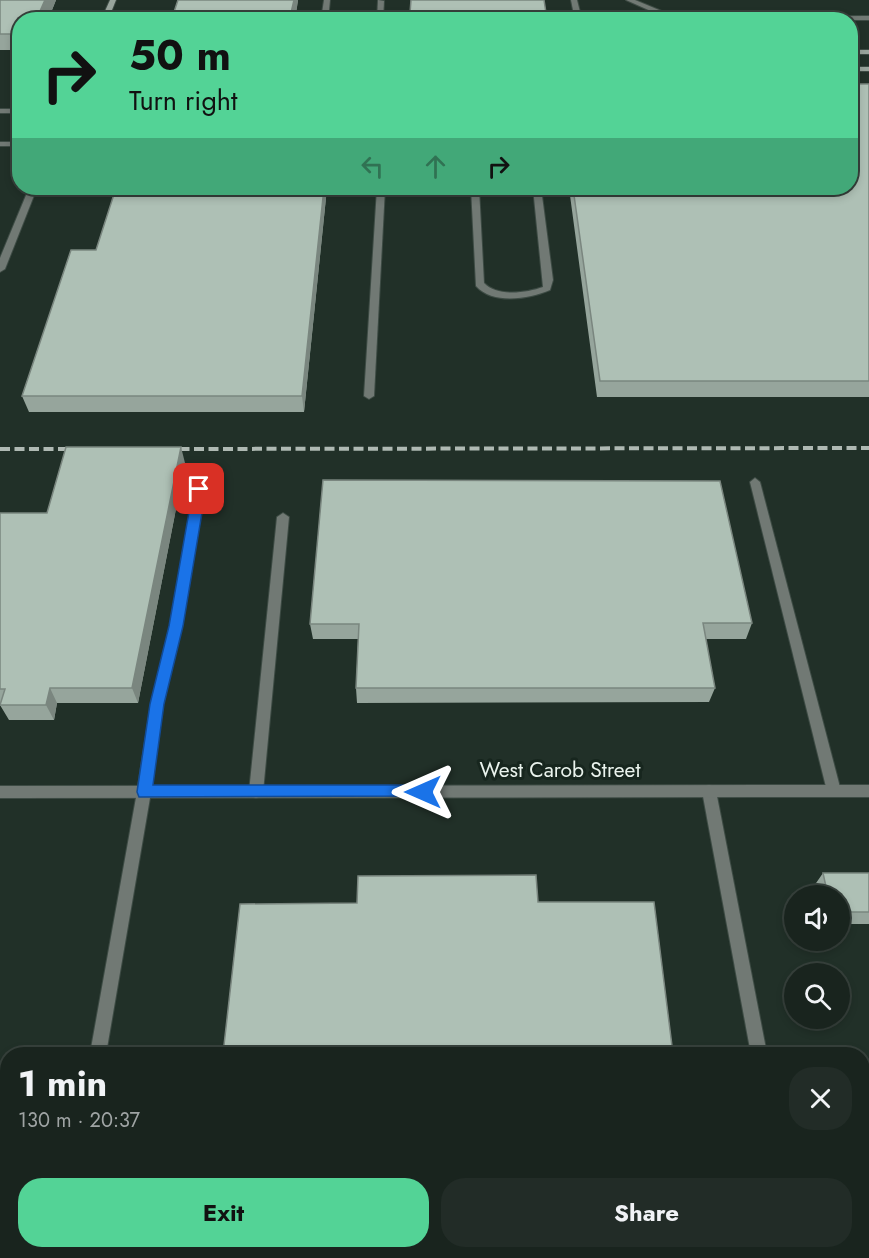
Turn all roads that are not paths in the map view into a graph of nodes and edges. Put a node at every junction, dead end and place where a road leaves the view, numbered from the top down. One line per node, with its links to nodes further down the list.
1 (628, 0): 2 (street)
2 (660, 12)
3 (30, 195): 7 (street)
4 (381, 195): 9 (street)
5 (475, 195): 6 (street)
6 (538, 195)
7 (5, 245): 8 (street)
8 (0, 268)
9 (369, 396)
10 (755, 482): 14 (street)
11 (199, 489): 17 (street)
12 (283, 517): 18 (street)
13 (709, 791): 14 (street, West Carob Street); 18 (street, West Carob Street); 20 (street)
14 (834, 791): 15 (street, West Carob Street)
15 (869, 791)
16 (0, 792): 17 (street, West Carob Street)
17 (144, 792): 18 (street, West Carob Street); 19 (street)
18 (256, 792)
19 (99, 1047)
20 (758, 1047)

